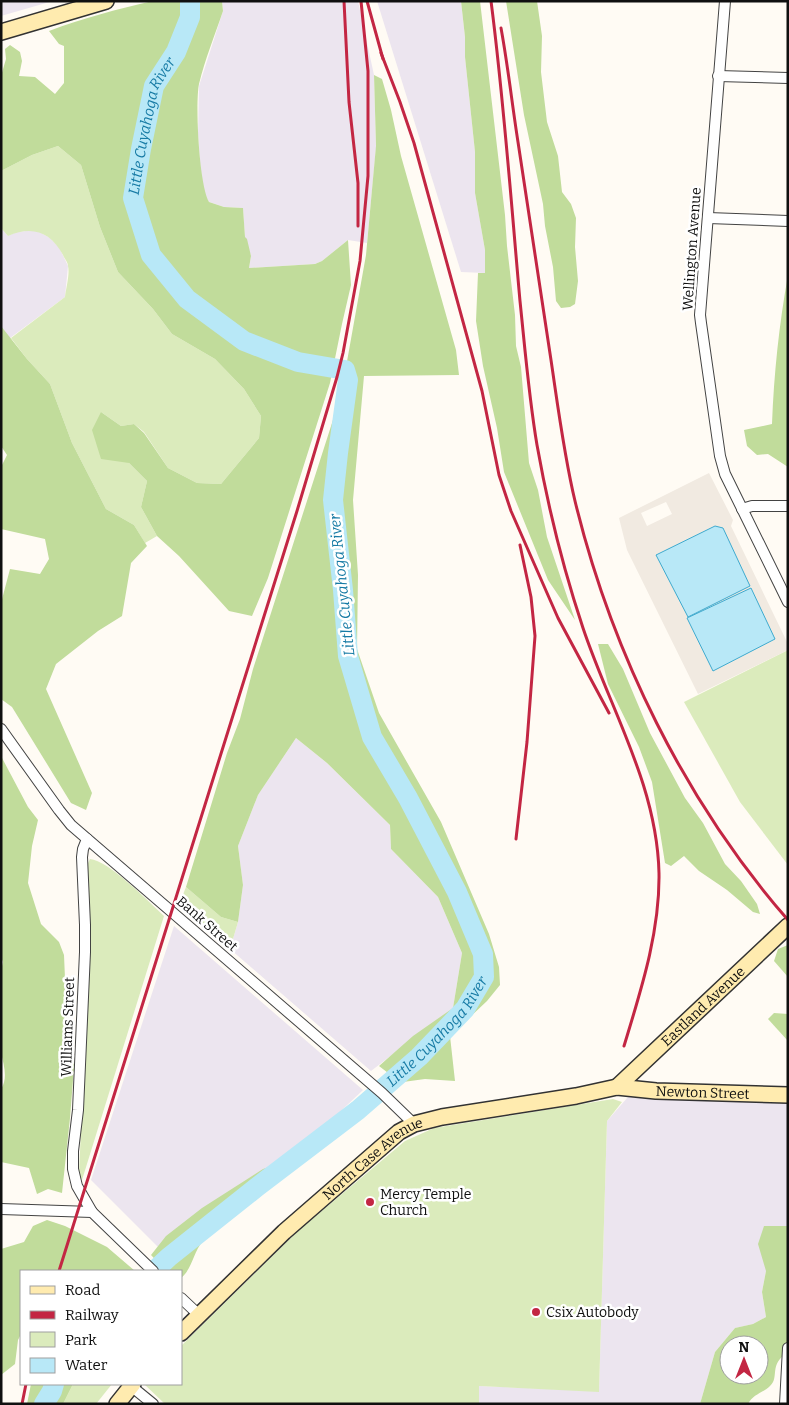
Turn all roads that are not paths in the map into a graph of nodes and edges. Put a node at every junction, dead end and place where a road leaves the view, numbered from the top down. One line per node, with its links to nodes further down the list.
1 (106, 1): 3 (street)
2 (725, 1): 4 (street, Wellington Avenue)
3 (1, 32)
4 (718, 76): 5 (street); 6 (street, Wellington Avenue)
5 (788, 78)
6 (708, 218): 7 (street); 9 (street, Wellington Avenue)
7 (788, 221)
8 (788, 506): 9 (street)
9 (742, 508): 10 (street, Wellington Avenue)
10 (788, 602)
11 (1, 729): 12 (street, Bank Street)
12 (87, 839): 16 (street, Bank Street); 18 (street, Williams Street)
13 (788, 926): 14 (street, Eastland Avenue)
14 (618, 1087): 15 (street, Newton Street); 16 (street, North Case Avenue)
15 (788, 1095)
16 (414, 1124): 21 (street, North Case Avenue)
17 (1, 1209): 18 (street)
18 (92, 1212): 19 (street, Williams Street)
19 (152, 1270)
20 (182, 1299): 21 (street)
21 (199, 1315): 22 (street, North Case Avenue)
22 (182, 1332)
23 (788, 1348): 27 (street)
24 (132, 1385): 25 (street); 26 (street)
25 (117, 1404)
26 (153, 1404)
27 (785, 1404)

